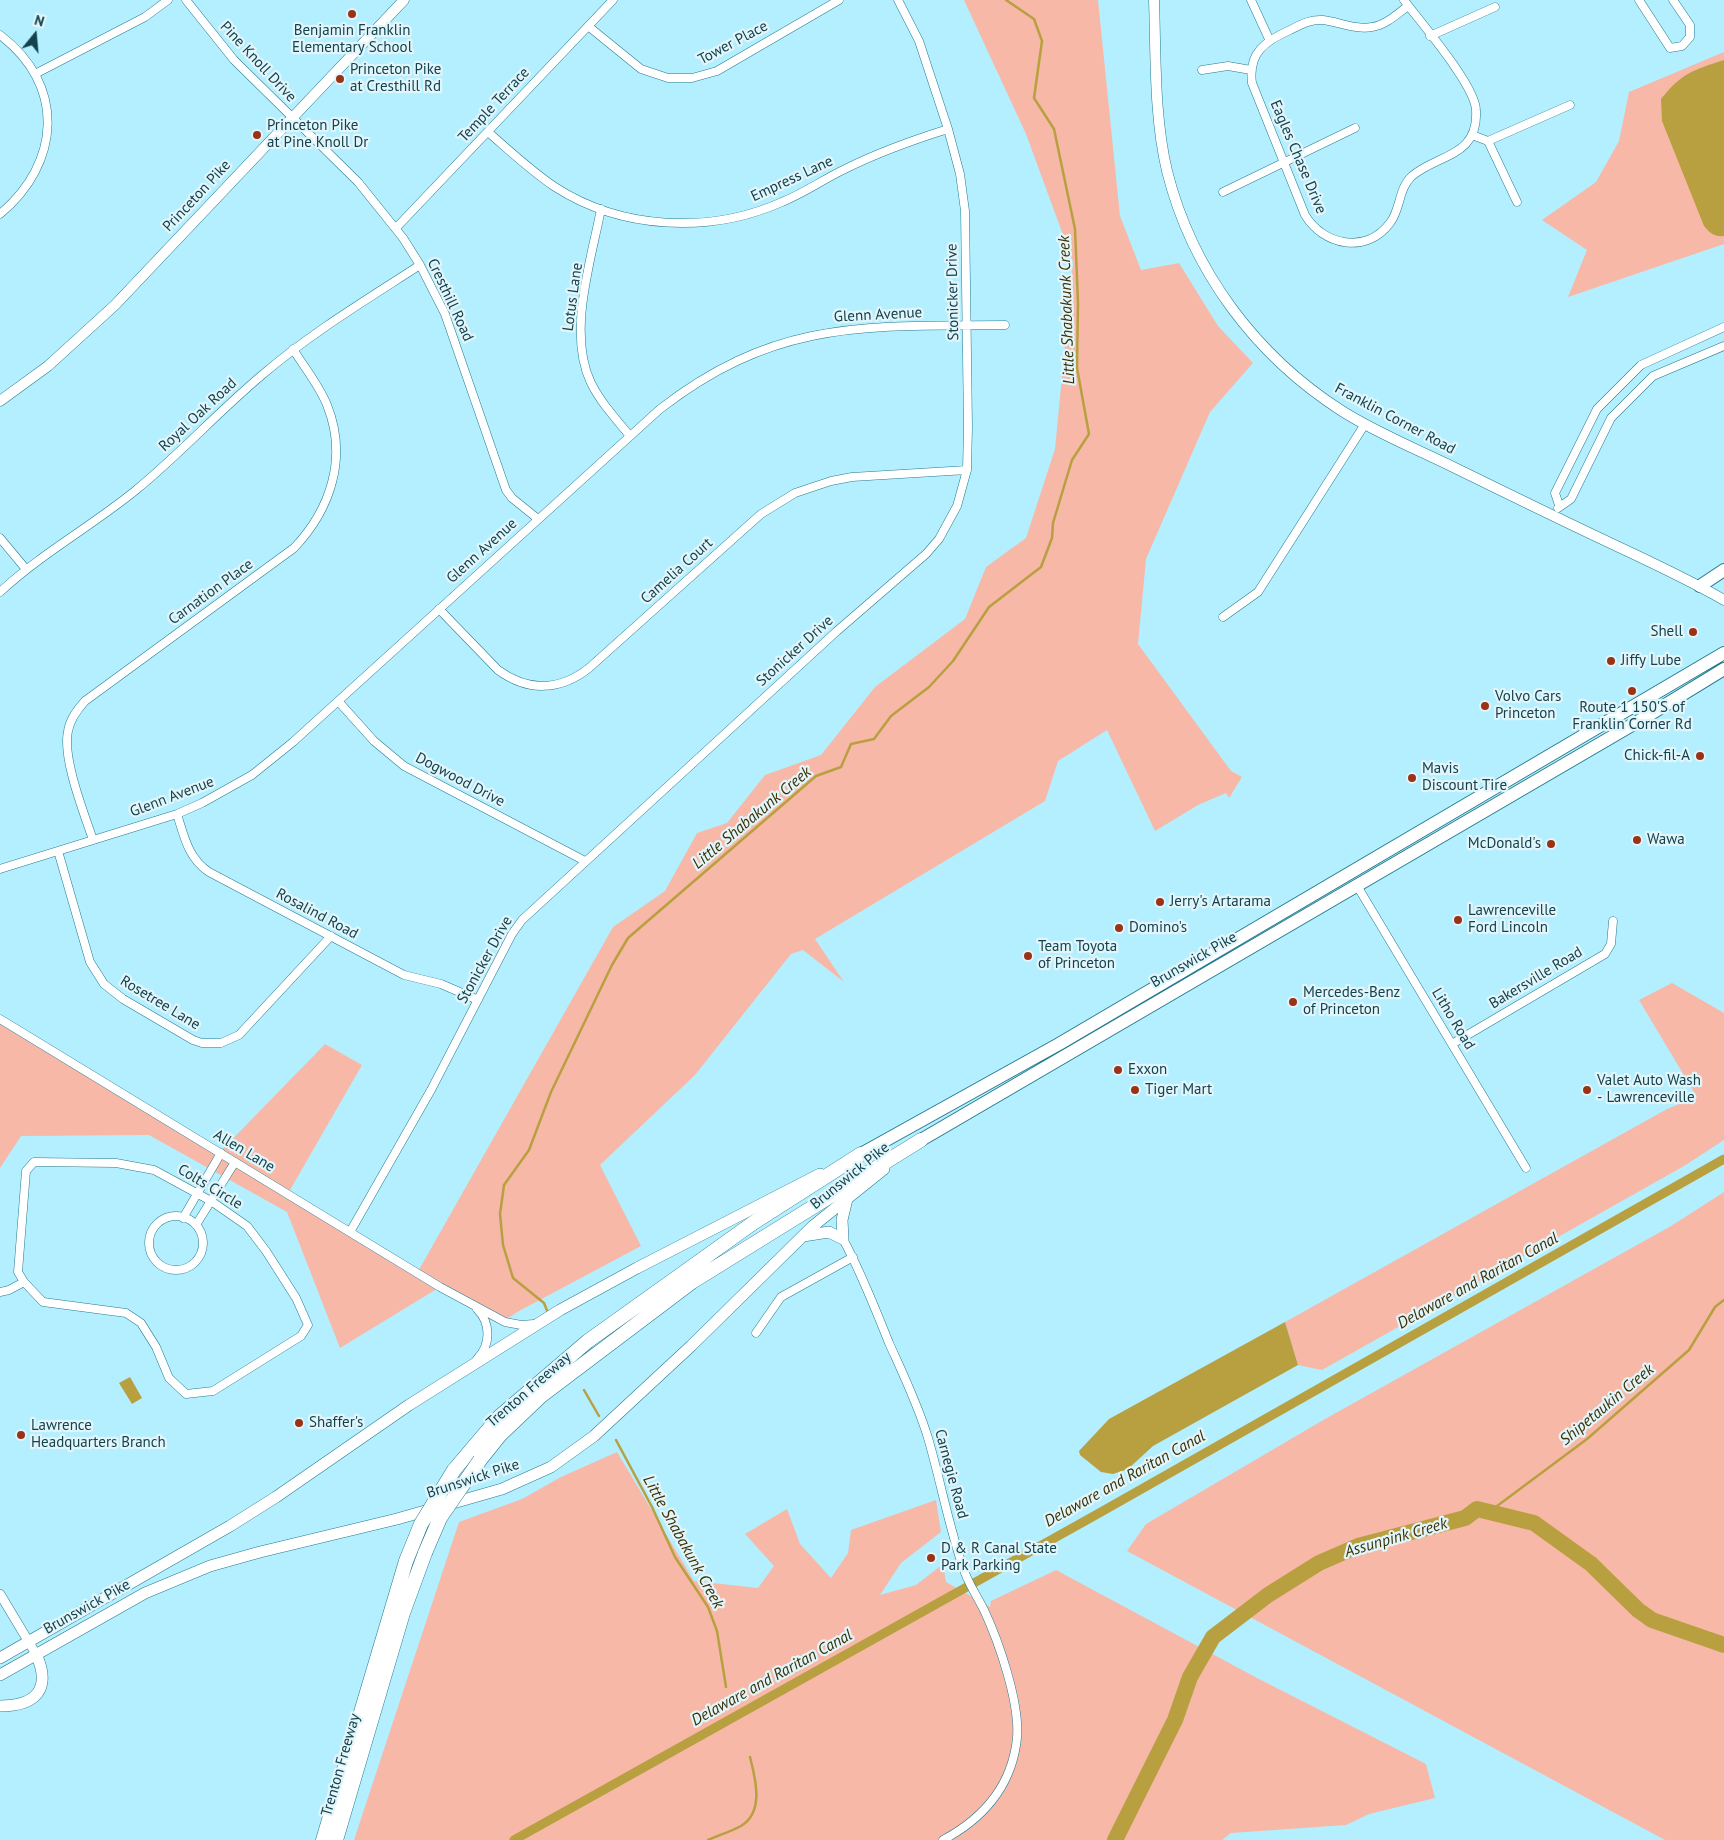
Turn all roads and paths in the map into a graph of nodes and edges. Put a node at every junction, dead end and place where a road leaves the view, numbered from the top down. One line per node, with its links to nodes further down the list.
1 (168, 0): 19 (street)
2 (186, 0): 21 (street, Pine Knoll Drive)
3 (404, 0): 21 (main road, Princeton Pike)
4 (612, 0): 13 (street, Temple Terrace)
5 (838, 0): 13 (street, Tower Place)
6 (898, 0): 23 (street, Stonicker Drive)
7 (1154, 0): 44 (main road, Franklin Corner Road)
8 (1251, 0): 16 (street)
9 (1638, 0): 10 (street)
10 (1673, 0)
11 (1406, 3): 15 (street); 16 (street)
12 (1495, 7): 15 (street)
13 (588, 26): 24 (street, Temple Terrace)
14 (0, 35): 19 (street)
15 (1430, 36): 25 (street)
16 (1269, 39): 18 (street)
17 (1202, 70): 18 (street)
18 (1250, 70): 27 (street, Eagles Chase Drive)
19 (35, 74): 31 (street)
20 (1570, 105): 26 (street)
21 (291, 118): 32 (street, Cresthill Road); 42 (main road, Princeton Pike)
22 (1355, 128): 27 (street)
23 (948, 129): 30 (street, Empress Lane); 34 (street, Stonicker Drive)
24 (488, 132): 30 (street, Empress Lane); 32 (street, Temple Terrace)
25 (1472, 135): 26 (street); 27 (street, Eagles Chase Drive)
26 (1488, 141): 29 (street)
27 (1285, 162): 28 (street)
28 (1223, 192)
29 (1517, 202)
30 (601, 209): 46 (street, Lotus Lane)
31 (0, 214)
32 (396, 228): 33 (street, Cresthill Road)
33 (420, 265): 38 (street, Royal Oak Road); 53 (street, Cresthill Road)
34 (967, 325): 35 (street, Glenn Avenue); 46 (street, Glenn Avenue); 49 (street, Stonicker Drive)
35 (1005, 325)
36 (1724, 327): 39 (street)
37 (1724, 346): 40 (street)
38 (292, 350): 55 (street, Royal Oak Road); 66 (street, Carnation Place)
39 (1675, 350): 40 (street); 41 (street)
40 (1680, 364): 43 (street)
41 (1606, 400): 43 (street); 45 (street)
42 (0, 401)
43 (1619, 408): 47 (street)
44 (1365, 424): 52 (main road, Franklin Corner Road); 61 (street)
45 (1586, 432): 47 (street); 48 (street)
46 (630, 436): 53 (street, Glenn Avenue)
47 (1600, 440): 50 (street)
48 (1569, 465): 50 (street); 51 (street)
49 (967, 470): 60 (street, Camelia Court); 68 (street, Stonicker Drive)
50 (1584, 472): 51 (street)
51 (1559, 505): 52 (street)
52 (1554, 516): 57 (main road, Franklin Corner Road)
53 (538, 519): 60 (street, Glenn Avenue)
54 (0, 538): 55 (street)
55 (25, 568): 58 (street, Royal Oak Road)
56 (1724, 570): 57 (highway)
57 (1700, 586): 59 (main road, Franklin Corner Road)
58 (0, 592)
59 (1724, 600)
60 (440, 608): 64 (street, Glenn Avenue)
61 (1223, 617)
62 (1724, 653): 78 (highway, Brunswick Pike)
63 (1724, 669): 70 (highway, Brunswick Pike)
64 (338, 701): 65 (street, Glenn Avenue); 68 (street, Dogwood Drive)
65 (177, 814): 66 (street, Glenn Avenue); 72 (street, Rosalind Road)
66 (92, 840): 67 (street, Glenn Avenue)
67 (58, 851): 69 (street, Glenn Avenue); 72 (street, Rosetree Lane)
68 (585, 861): 73 (street, Stonicker Drive)
69 (0, 868)
70 (1356, 884): 75 (street, Litho Road); 76 (highway, Brunswick Pike)
71 (1613, 922): 75 (street, Bakersville Road)
72 (331, 936): 73 (street, Rosalind Road)
73 (478, 1000): 86 (street, Stonicker Drive)
74 (0, 1019): 77 (street, Allen Lane)
75 (1452, 1044): 80 (street, Litho Road)
76 (921, 1140): 82 (main road, Brunswick Pike); 103 (highway, Trenton Freeway, bridge)
77 (221, 1154): 79 (street, Allen Lane); 81 (street)
78 (861, 1154): 93 (main road, Brunswick Pike); 102 (highway, Trenton Freeway, bridge)
79 (235, 1162): 83 (street); 86 (street, Allen Lane)
80 (1526, 1168)
81 (197, 1193): 83 (street, Colts Circle); 84 (street); 90 (street, Colts Circle)
82 (847, 1199): 87 (main road, Brunswick Pike); 88 (main road)
83 (211, 1202): 85 (street); 90 (street, Colts Circle)
84 (183, 1218): 85 (street); 85 (street)
85 (196, 1225)
86 (350, 1232): 92 (street, Allen Lane)
87 (803, 1236): 88 (main road); 98 (main road, Brunswick Pike)
88 (843, 1239): 89 (street, Carnegie Road)
89 (853, 1257): 94 (street); 104 (street, Carnegie Road)
90 (24, 1282): 91 (street)
91 (0, 1292)
92 (474, 1306): 93 (street, Allen Lane); 95 (street, Allen Lane)
93 (541, 1322): 95 (main road, Brunswick Pike)
94 (756, 1334)
95 (475, 1362): 97 (main road, Brunswick Pike)
96 (0, 1594): 97 (street)
97 (28, 1642): 98 (street); 99 (main road, Brunswick Pike)
98 (36, 1654): 100 (main road, Brunswick Pike); 101 (main road)
99 (0, 1658)
100 (0, 1675)
101 (0, 1706)
102 (323, 1840)
103 (336, 1840)
104 (943, 1840)

